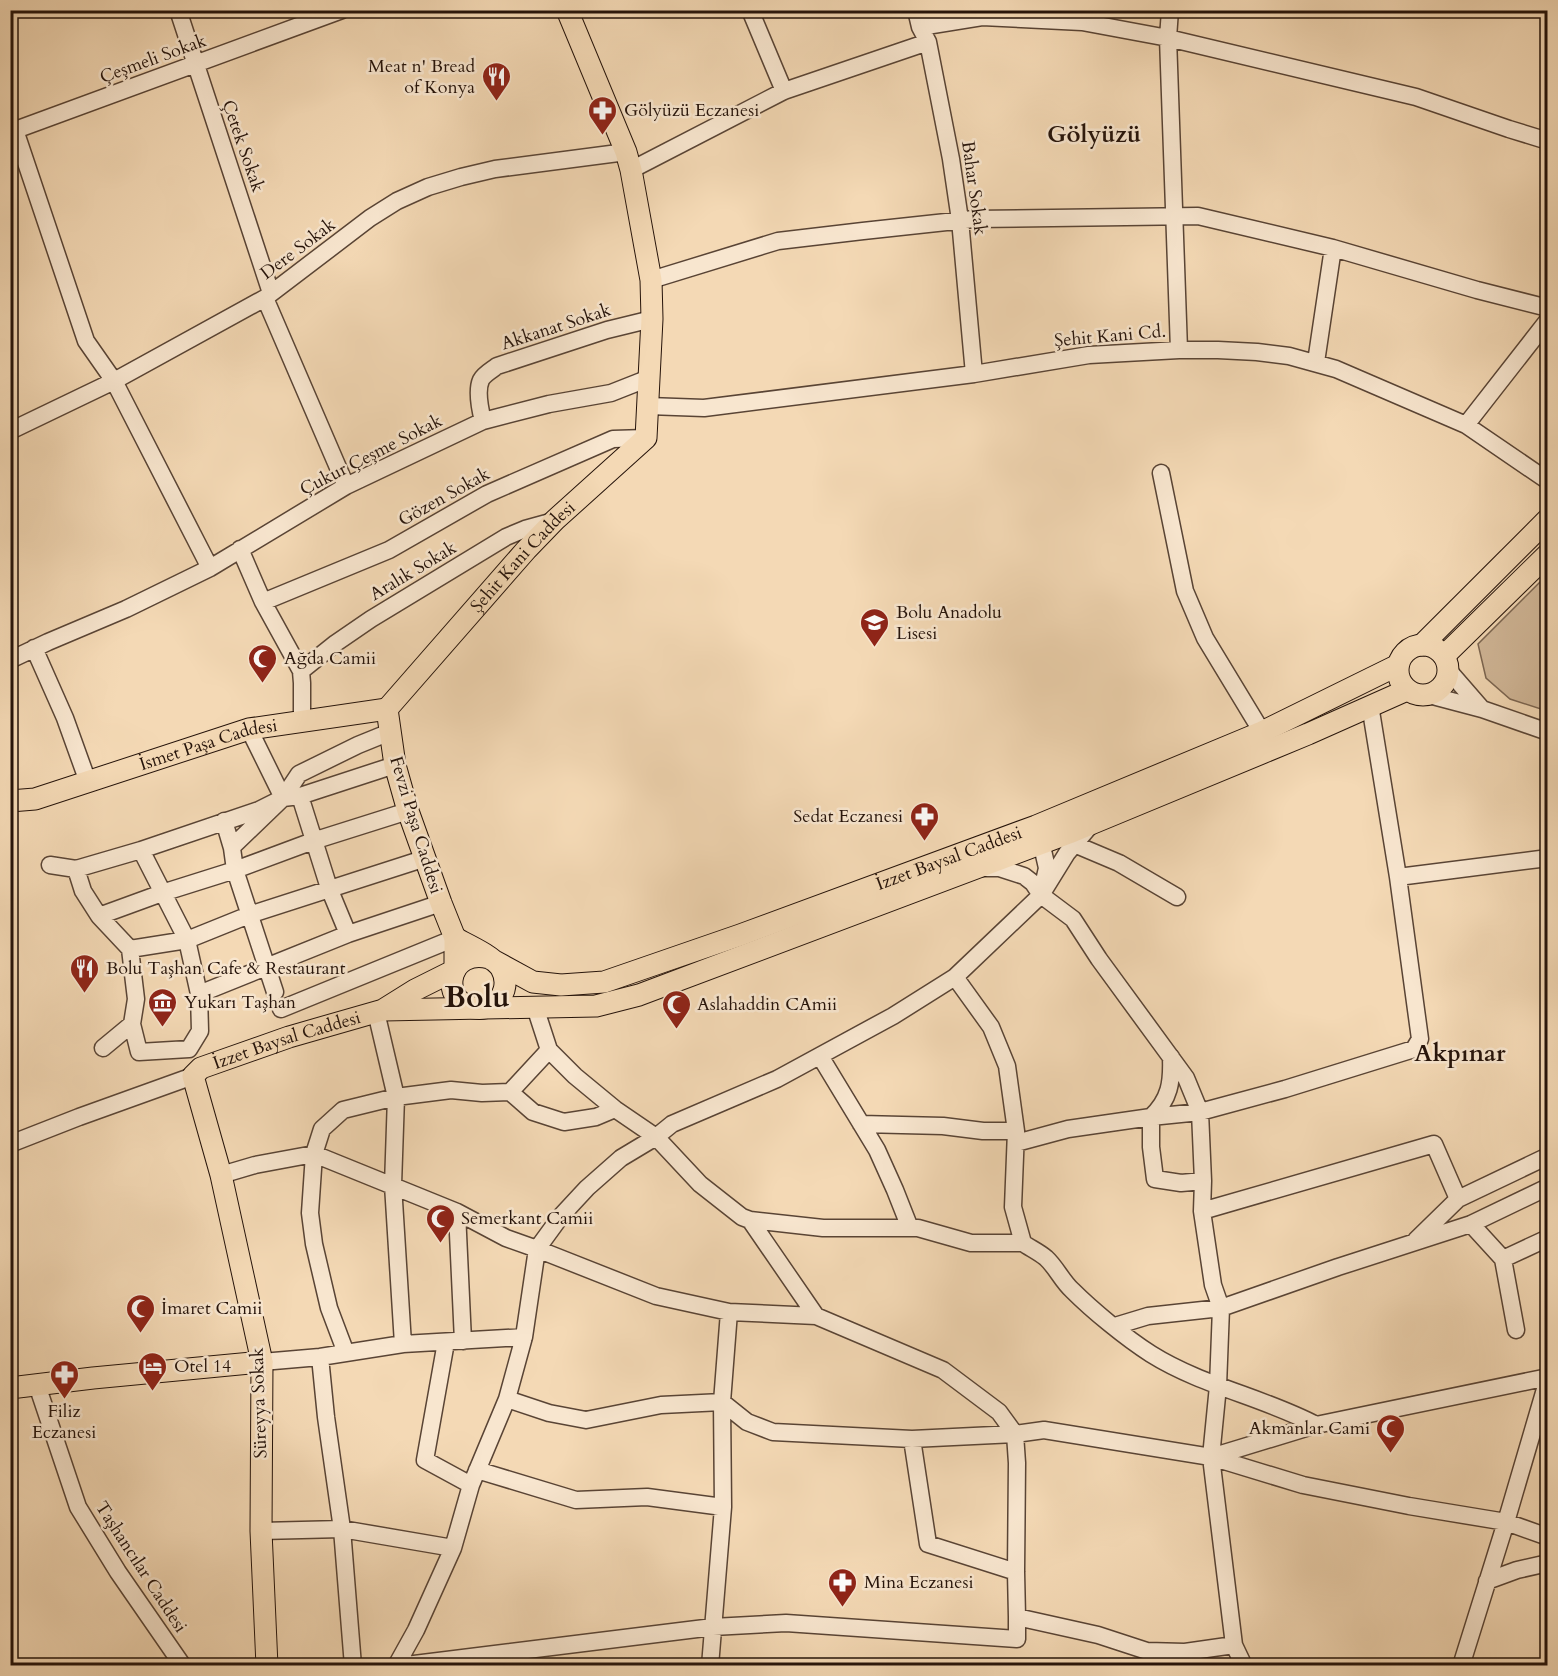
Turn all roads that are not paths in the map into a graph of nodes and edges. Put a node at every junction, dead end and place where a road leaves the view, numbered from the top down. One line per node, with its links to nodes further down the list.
1 (178, 10): 8 (street, Çetek Sokak)
2 (342, 10): 8 (street, Çeşmeli Sokak)
3 (567, 10): 12 (main road)
4 (750, 10): 9 (street)
5 (1170, 10): 7 (street)
6 (921, 26): 7 (street); 9 (street); 14 (street, Bahar Sokak)
7 (1168, 38): 11 (street); 13 (street)
8 (195, 64): 10 (street, Çeşmeli Sokak); 17 (street, Çetek Sokak)
9 (784, 91): 12 (street)
10 (13, 131): 25 (street)
11 (1548, 141)
12 (629, 161): 16 (main road); 17 (street, Dere Sokak)
13 (1175, 216): 14 (street); 15 (street); 21 (street)
14 (960, 220): 16 (street); 23 (street, Bahar Sokak)
15 (1333, 248): 18 (street); 22 (street)
16 (651, 280): 19 (main road)
17 (268, 296): 25 (street, Dere Sokak); 33 (street, Çetek Sokak)
18 (1548, 308)
19 (652, 319): 24 (main road); 27 (street, Akkanat Sokak)
20 (1548, 320): 28 (street)
21 (1179, 350): 22 (street, Şehit Kani Cd.); 23 (street, Şehit Kani Cd.)
22 (1316, 362): 28 (street, Şehit Kani Cd.)
23 (974, 374): 26 (street, Şehit Kani Cd.)
24 (649, 378): 26 (main road); 27 (street, Çukur Çeşme Sokak)
25 (114, 381): 29 (street, Dere Sokak); 38 (street)
26 (648, 406): 30 (main road)
27 (483, 421): 33 (street, Çukur Çeşme Sokak)
28 (1466, 425): 32 (street, Şehit Kani Cd.)
29 (10, 431)
30 (646, 438): 35 (main road, Şehit Kani Caddesi); 39 (street, Gözen Sokak)
31 (1161, 473): 54 (street)
32 (1548, 481)
33 (346, 486): 36 (street, Çukur Çeşme Sokak)
34 (1548, 519): 40 (main road)
35 (555, 520): 45 (street, Aralık Sokak); 49 (main road, Şehit Kani Caddesi)
36 (240, 549): 38 (street, Çukur Çeşme Sokak); 39 (street)
37 (1548, 554): 43 (main road)
38 (210, 568): 41 (street, Çukur Çeşme Sokak)
39 (262, 602): 45 (street)
40 (1422, 645): 43 (main road); 44 (main road)
41 (34, 648): 42 (street, Çukur Çeşme Sokak); 57 (street)
42 (10, 660)
43 (1446, 663): 47 (main road); 50 (street)
44 (1398, 665): 46 (main road); 54 (main road, İzzet Baysal Caddesi)
45 (301, 671): 51 (street)
46 (1407, 690): 47 (main road); 48 (main road, İzzet Baysal Caddesi)
47 (1429, 695): 50 (street)
48 (1370, 705): 62 (main road, İzzet Baysal Caddesi); 75 (street)
49 (387, 709): 51 (main road, İsmet Paşa Caddesi); 53 (main road, Fevzi Paşa Caddesi)
50 (1482, 709): 55 (street)
51 (302, 722): 52 (main road, İsmet Paşa Caddesi)
52 (249, 729): 57 (main road, İsmet Paşa Caddesi); 59 (street)
53 (390, 732): 56 (main road, Fevzi Paşa Caddesi); 59 (street)
54 (1262, 732): 62 (main road, İzzet Baysal Caddesi)
55 (1548, 732)
56 (394, 765): 58 (street); 61 (main road, Fevzi Paşa Caddesi)
57 (88, 782): 60 (main road, İsmet Paşa Caddesi)
58 (300, 796): 59 (street); 65 (street)
59 (283, 798): 63 (street); 67 (street)
60 (10, 801)
61 (408, 812): 65 (street); 69 (main road, Fevzi Paşa Caddesi)
62 (1088, 815): 64 (main road, İzzet Baysal Caddesi); 66 (street)
63 (224, 821): 67 (street); 68 (street)
64 (1039, 835): 72 (main road, İzzet Baysal Caddesi); 78 (street); 87 (main road, İzzet Baysal Caddesi)
65 (313, 841): 74 (street); 76 (street)
66 (1074, 844): 78 (street); 79 (street)
67 (232, 848): 74 (street)
68 (141, 850): 73 (street); 77 (street)
69 (426, 858): 76 (street); 80 (main road, Fevzi Paşa Caddesi)
70 (1548, 858): 75 (street)
71 (50, 865): 73 (street)
72 (977, 868): 78 (street); 93 (main road, İzzet Baysal Caddesi)
73 (76, 869): 82 (street)
74 (235, 870): 77 (street); 81 (street)
75 (1398, 877): 106 (street)
76 (329, 888): 81 (street); 83 (street)
77 (162, 893): 82 (street); 85 (street)
78 (1041, 895): 90 (street); 101 (street)
79 (1177, 897)
80 (441, 903): 83 (street); 84 (main road, Fevzi Paşa Caddesi)
81 (249, 915): 85 (street); 88 (street)
82 (99, 916): 86 (street)
83 (348, 934): 88 (street)
84 (455, 938): 87 (main road, İzzet Baysal Caddesi); 89 (main road); 94 (street)
85 (187, 940): 86 (street); 92 (street)
86 (130, 949): 97 (street)
87 (489, 958): 89 (main road); 95 (main road)
88 (267, 968): 91 (street); 92 (street)
89 (455, 970): 95 (main road); 96 (main road, İzzet Baysal Caddesi)
90 (955, 977): 100 (street); 110 (street)
91 (275, 992)
92 (199, 994): 97 (street)
93 (535, 1006): 95 (main road, İzzet Baysal Caddesi); 99 (street)
94 (281, 1009)
95 (479, 1009): 96 (main road, İzzet Baysal Caddesi)
96 (380, 1011): 102 (main road, İzzet Baysal Caddesi); 104 (street)
97 (132, 1024): 98 (street)
98 (103, 1048)
99 (549, 1050): 103 (street); 105 (street)
100 (820, 1056): 108 (street); 109 (street)
101 (1171, 1057): 106 (street); 107 (street)
102 (193, 1076): 111 (street); 114 (main road, Süreyya Sokak)
103 (510, 1092): 104 (street); 105 (street)
104 (396, 1097): 112 (street); 116 (street)
105 (615, 1109): 109 (street)
106 (1200, 1112): 107 (street); 115 (street)
107 (1151, 1117): 110 (street); 115 (street)
108 (861, 1124): 110 (street); 123 (street)
109 (656, 1137): 121 (street); 127 (street)
110 (1016, 1137): 126 (street)
111 (10, 1144)
112 (314, 1154): 114 (street); 116 (street); 138 (street)
113 (1548, 1156): 118 (street)
114 (222, 1175): 140 (main road, Süreyya Sokak)
115 (1203, 1181): 119 (street)
116 (393, 1185): 120 (street); 137 (street)
117 (1548, 1187): 122 (street)
118 (1458, 1199): 119 (street); 125 (street)
119 (1202, 1211): 129 (street)
120 (457, 1212): 127 (street); 135 (street)
121 (750, 1220): 123 (street); 131 (street)
122 (1471, 1224): 125 (street); 128 (street)
123 (910, 1228): 126 (street)
124 (1548, 1238): 128 (street)
125 (1413, 1242): 129 (street)
126 (1023, 1243): 132 (street)
127 (537, 1249): 130 (street); 134 (street)
128 (1503, 1259): 133 (street)
129 (1221, 1308): 132 (street); 143 (street)
130 (729, 1312): 131 (street); 146 (street)
131 (816, 1316): 148 (street)
132 (1114, 1326): 143 (street)
133 (1516, 1330)
134 (524, 1337): 135 (street); 145 (street)
135 (464, 1341): 136 (street)
136 (446, 1342): 137 (street); 152 (street)
137 (403, 1344): 138 (street)
138 (346, 1353): 139 (street)
139 (320, 1357): 140 (street); 155 (street)
140 (261, 1362): 142 (main road); 156 (main road, Süreyya Sokak)
141 (1548, 1378): 147 (street); 154 (street)
142 (37, 1385): 144 (main road); 165 (street, Taşhancılar Caddesi)
143 (1218, 1386): 147 (street); 150 (street)
144 (10, 1388)
145 (507, 1399): 146 (street); 151 (street)
146 (722, 1402): 149 (street); 153 (street)
147 (1316, 1425): 150 (street)
148 (1015, 1434): 149 (street); 150 (street); 160 (street)
149 (912, 1438): 160 (street)
150 (1211, 1457): 154 (street); 164 (street)
151 (477, 1470): 152 (street); 153 (street)
152 (471, 1485): 158 (street)
153 (723, 1507): 163 (street)
154 (1506, 1522): 157 (street); 161 (street)
155 (342, 1529): 156 (street); 158 (street); 167 (street)
156 (261, 1531): 166 (main road, Süreyya Sokak)
157 (1548, 1537)
158 (453, 1548): 168 (street)
159 (1548, 1563): 161 (street)
160 (1016, 1572): 162 (street)
161 (1487, 1581): 171 (street)
162 (1017, 1617): 163 (street); 164 (street)
163 (713, 1627): 168 (street); 169 (street)
164 (1234, 1645): 170 (street)
165 (183, 1665)
166 (267, 1665)
167 (353, 1665)
168 (397, 1665)
169 (710, 1665)
170 (1244, 1665)
171 (1461, 1665)

